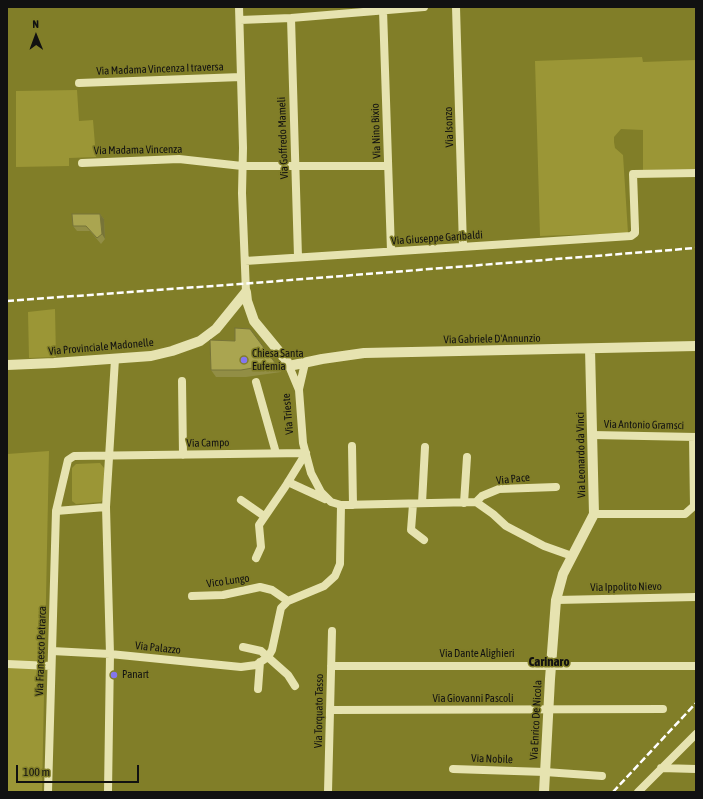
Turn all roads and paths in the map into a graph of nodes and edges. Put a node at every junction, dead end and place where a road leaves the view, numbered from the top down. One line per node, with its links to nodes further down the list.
1 (239, 7): 6 (street)
2 (424, 7): 4 (street)
3 (456, 7): 14 (street, Via Isonzo)
4 (383, 10): 5 (street); 12 (street, Via Nino Bixio)
5 (291, 18): 6 (street); 11 (street, Via Goffredo Mameli)
6 (240, 20): 7 (street)
7 (241, 76): 8 (street, Via Madama Vincenza I traversa); 10 (street)
8 (79, 83)
9 (82, 162): 10 (street, Via Madama Vincenza)
10 (242, 166): 11 (street, Via Madama Vincenza); 17 (street)
11 (295, 166): 12 (street, Via Madama Vincenza); 16 (street, Via Goffredo Mameli)
12 (388, 166): 15 (street, Via Nino Bixio)
13 (696, 173): 14 (street, Via Giuseppe Garibaldi)
14 (463, 247): 15 (street, Via Giuseppe Garibaldi)
15 (391, 252): 16 (street, Via Giuseppe Garibaldi)
16 (298, 258): 17 (street, Via Giuseppe Garibaldi)
17 (245, 261): 18 (street)
18 (246, 292): 21 (street, Via Provinciale Madonelle); 24 (street, Via Trieste)
19 (696, 346): 20 (street, Via Gabriele D'Annunzio)
20 (590, 348): 22 (street, Via Gabriele D'Annunzio); 28 (street, Via Leonardo da Vinci)
21 (115, 359): 23 (street, Via Provinciale Madonelle); 35 (street)
22 (305, 363): 24 (street, Via Gabriele D'Annunzio); 27 (street)
23 (7, 365)
24 (289, 366): 27 (street, Via Trieste)
25 (182, 381): 34 (street)
26 (256, 382): 32 (street)
27 (299, 390): 33 (street, Via Trieste)
28 (592, 435): 29 (street, Via Antonio Gramsci); 49 (street, Via Leonardo da Vinci)
29 (694, 437): 49 (street)
30 (352, 446): 46 (street)
31 (425, 447): 42 (street)
32 (276, 453): 33 (street, Via Campo); 34 (street, Via Campo)
33 (306, 453): 37 (street); 40 (street, Via Trieste)
34 (183, 455): 35 (street, Via Campo)
35 (110, 456): 47 (street); 48 (street, Via Campo)
36 (467, 457): 43 (street)
37 (288, 482): 40 (street); 50 (street)
38 (556, 487): 41 (street, Via Pace)
39 (241, 500): 50 (street)
40 (331, 502): 45 (street)
41 (476, 502): 43 (street); 52 (street)
42 (422, 503): 43 (street); 44 (street)
43 (464, 503)
44 (413, 504): 46 (street); 51 (street)
45 (341, 505): 46 (street); 57 (street)
46 (353, 505)
47 (106, 508): 48 (street); 61 (street)
48 (56, 511): 60 (street, Via Francesco Petrarca)
49 (594, 514): 52 (street, Via Leonardo da Vinci)
50 (264, 516): 53 (street)
51 (424, 540)
52 (572, 556): 56 (street, Via Enrico De Nicola)
53 (256, 558)
54 (192, 596): 57 (street, Vico Lungo)
55 (696, 597): 56 (street, Via Ippolito Nievo)
56 (556, 600): 64 (street, Via Enrico De Nicola)
57 (288, 601): 62 (street)
58 (332, 630): 66 (street, Via Torquato Tasso)
59 (243, 647): 62 (street)
60 (52, 651): 61 (street, Via Palazzo); 65 (street, Via Francesco Petrarca)
61 (110, 654): 62 (street, Via Palazzo); 80 (street)
62 (263, 660): 68 (street); 69 (street)
63 (7, 664): 65 (street)
64 (551, 665): 66 (street, Via Dante Alighieri); 67 (street, Via Dante Alighieri); 72 (street, Via Enrico De Nicola)
65 (51, 666): 79 (street, Via Francesco Petrarca)
66 (331, 666): 71 (street, Via Torquato Tasso)
67 (696, 666)
68 (295, 686)
69 (258, 689)
70 (663, 709): 72 (street, Via Giovanni Pascoli)
71 (330, 710): 72 (street, Via Giovanni Pascoli); 81 (street, Via Torquato Tasso)
72 (548, 710): 77 (street, Via Enrico De Nicola)
73 (696, 734): 74 (street)
74 (661, 768): 76 (street); 83 (street)
75 (453, 769): 77 (street, Via Nobile)
76 (696, 769)
77 (546, 772): 78 (street, Via Nobile); 82 (street, Via Enrico De Nicola)
78 (602, 776)
79 (48, 792)
80 (108, 792)
81 (328, 792)
82 (544, 792)
83 (638, 792)

